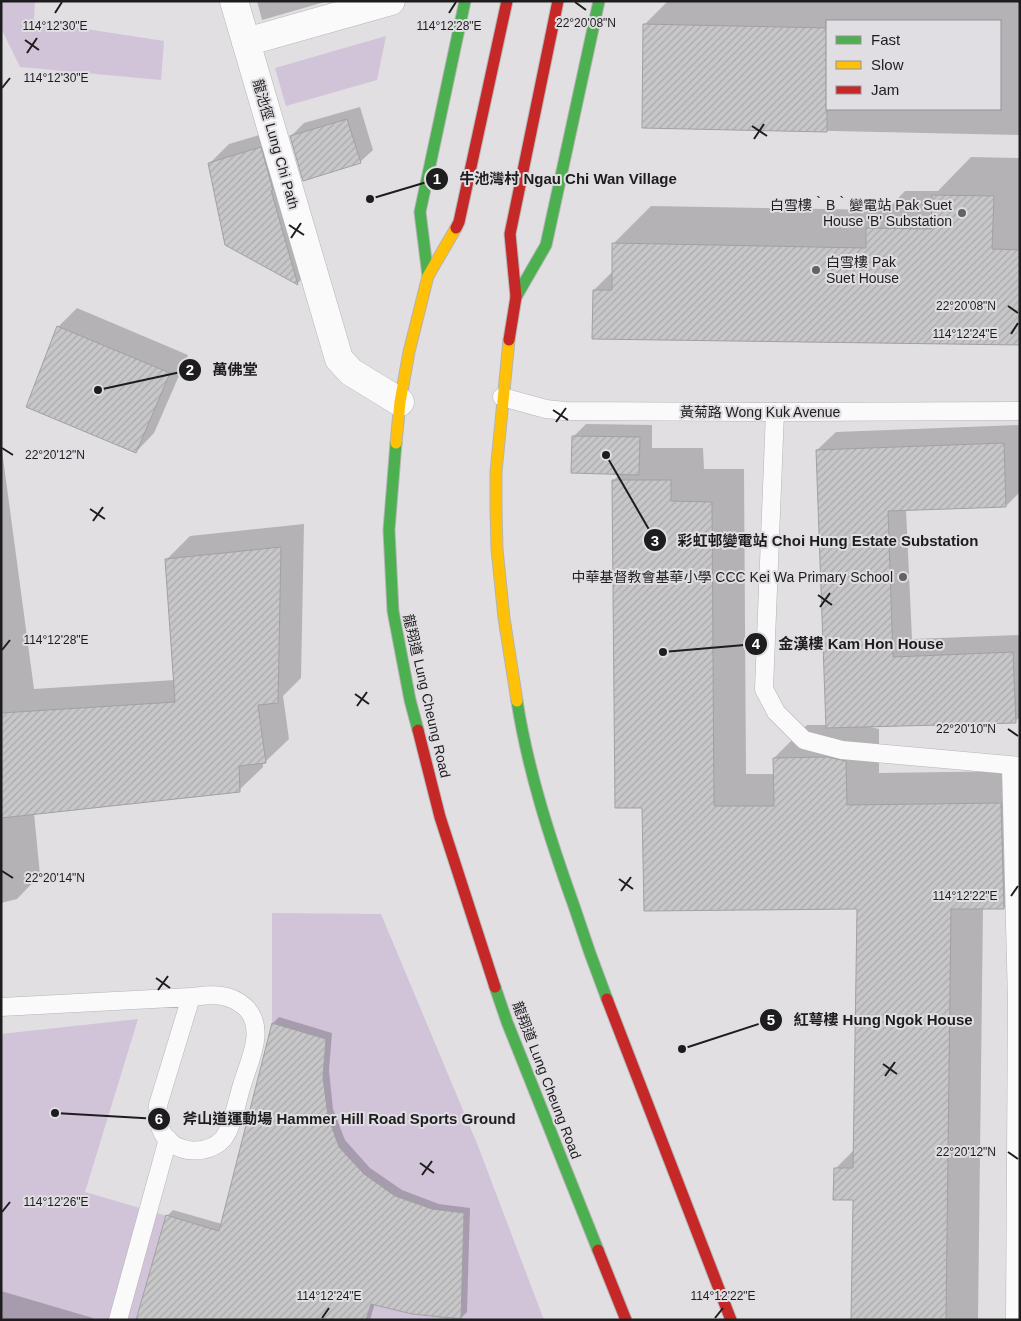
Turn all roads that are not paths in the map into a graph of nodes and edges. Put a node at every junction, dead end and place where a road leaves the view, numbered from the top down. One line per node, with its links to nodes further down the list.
1 (234, 1): 7 (street, 龍池徑 Lung Chi Path)
2 (391, 1): 7 (street)
3 (465, 1): 8 (highway)
4 (507, 1): 8 (highway, 龍翔道 Lung Cheung Road)
5 (558, 1): 9 (highway)
6 (599, 1): 9 (highway)
7 (246, 42): 11 (street, 龍池徑 Lung Chi Path)
8 (428, 276): 11 (highway, 龍翔道 Lung Cheung Road)
9 (516, 298): 10 (highway)
10 (502, 397): 13 (lane, 黃菊路 Wong Kuk Avenue); 21 (highway)
11 (400, 402): 20 (highway, 龍翔道 Lung Cheung Road)
12 (1020, 411): 13 (lane, 黃菊路 Wong Kuk Avenue)
13 (775, 412): 14 (lane)
14 (1015, 766): 16 (lane)
15 (191, 997): 17 (lane); 18 (lane); 18 (lane)
16 (1018, 998): 22 (lane)
17 (1, 1007)
18 (168, 1139): 19 (lane)
19 (118, 1320)
20 (626, 1320)
21 (732, 1320)
22 (1015, 1320)

